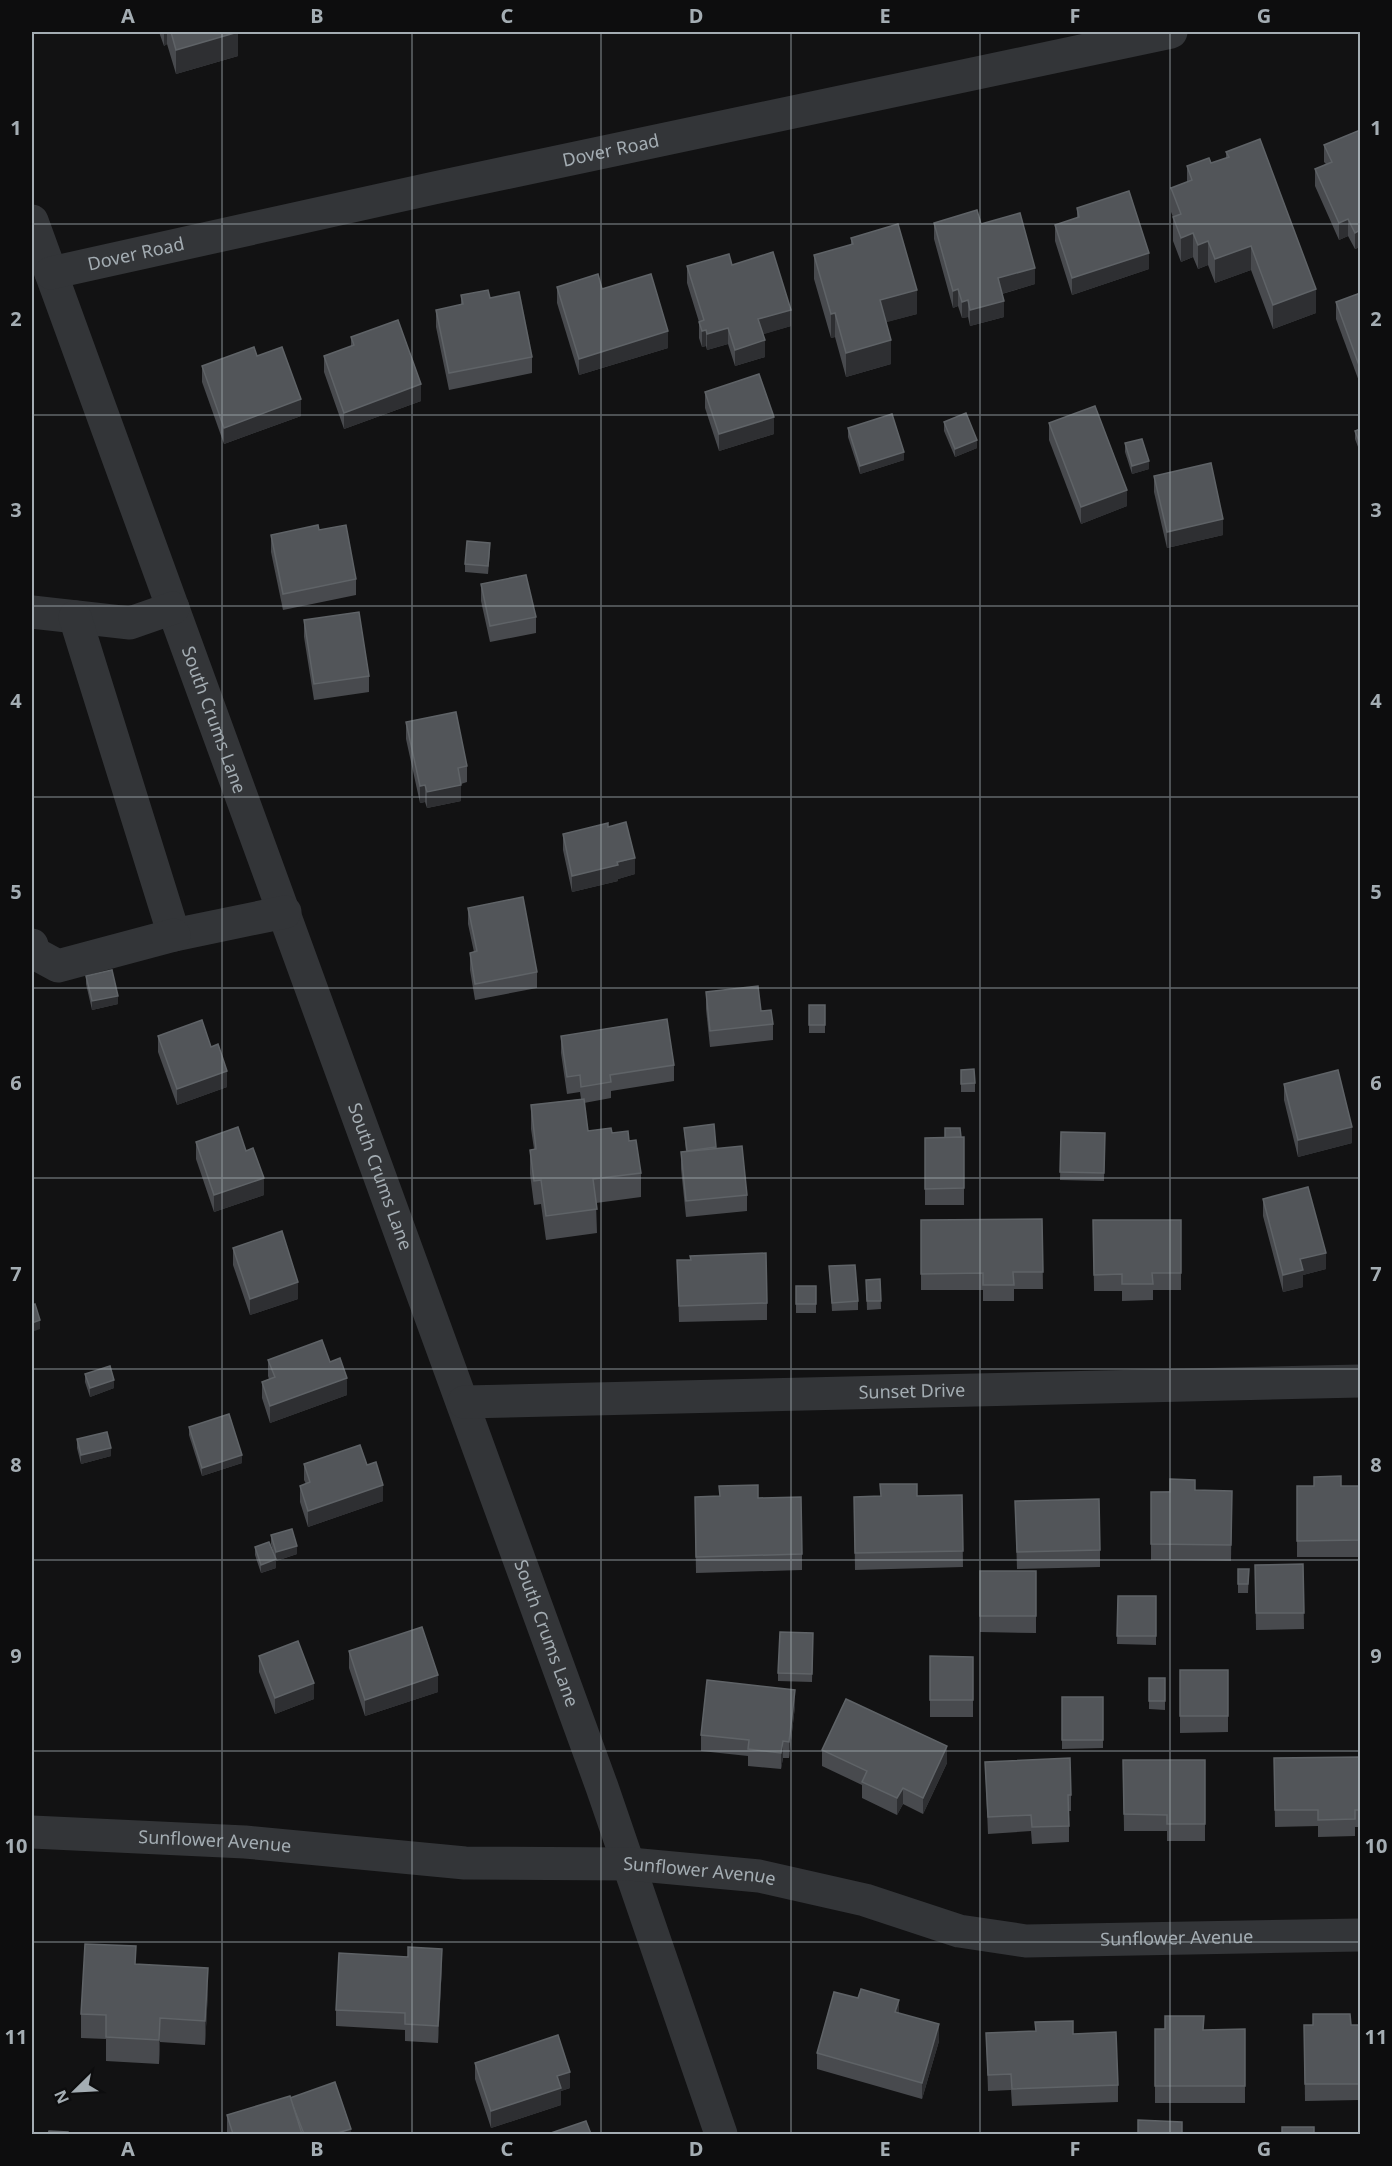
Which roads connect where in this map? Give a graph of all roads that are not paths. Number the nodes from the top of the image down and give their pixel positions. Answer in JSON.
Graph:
{"nodes":[{"id":1,"x":1171,"y":32,"type":"edge"},
{"id":2,"x":32,"y":221,"type":"edge"},
{"id":3,"x":51,"y":273,"type":"junction"},
{"id":4,"x":173,"y":608,"type":"junction"},
{"id":5,"x":32,"y":612,"type":"edge"},
{"id":6,"x":75,"y":617,"type":"junction"},
{"id":7,"x":285,"y":912,"type":"junction"},
{"id":8,"x":174,"y":934,"type":"junction"},
{"id":9,"x":32,"y":945,"type":"edge"},
{"id":10,"x":1360,"y":1381,"type":"edge"},
{"id":11,"x":464,"y":1402,"type":"junction"},
{"id":12,"x":32,"y":1833,"type":"edge"},
{"id":13,"x":630,"y":1864,"type":"junction"},
{"id":14,"x":1360,"y":1935,"type":"edge"},
{"id":15,"x":721,"y":2134,"type":"edge"}],
"edges":[{"from":1,"to":3,"type":"street","name":"Dover Road"},
{"from":2,"to":3,"type":"street","name":"South Crums Lane"},
{"from":3,"to":4,"type":"street","name":"South Crums Lane"},
{"from":4,"to":6,"type":"street"},
{"from":4,"to":7,"type":"street","name":"South Crums Lane"},
{"from":5,"to":6,"type":"street"},
{"from":6,"to":8,"type":"street"},
{"from":7,"to":8,"type":"street"},
{"from":7,"to":11,"type":"street","name":"South Crums Lane"},
{"from":8,"to":9,"type":"street"},
{"from":10,"to":11,"type":"street","name":"Sunset Drive"},
{"from":11,"to":13,"type":"street","name":"South Crums Lane"},
{"from":12,"to":13,"type":"street","name":"Sunflower Avenue"},
{"from":13,"to":14,"type":"street","name":"Sunflower Avenue"},
{"from":13,"to":15,"type":"street","name":"South Crums Lane"}]}
